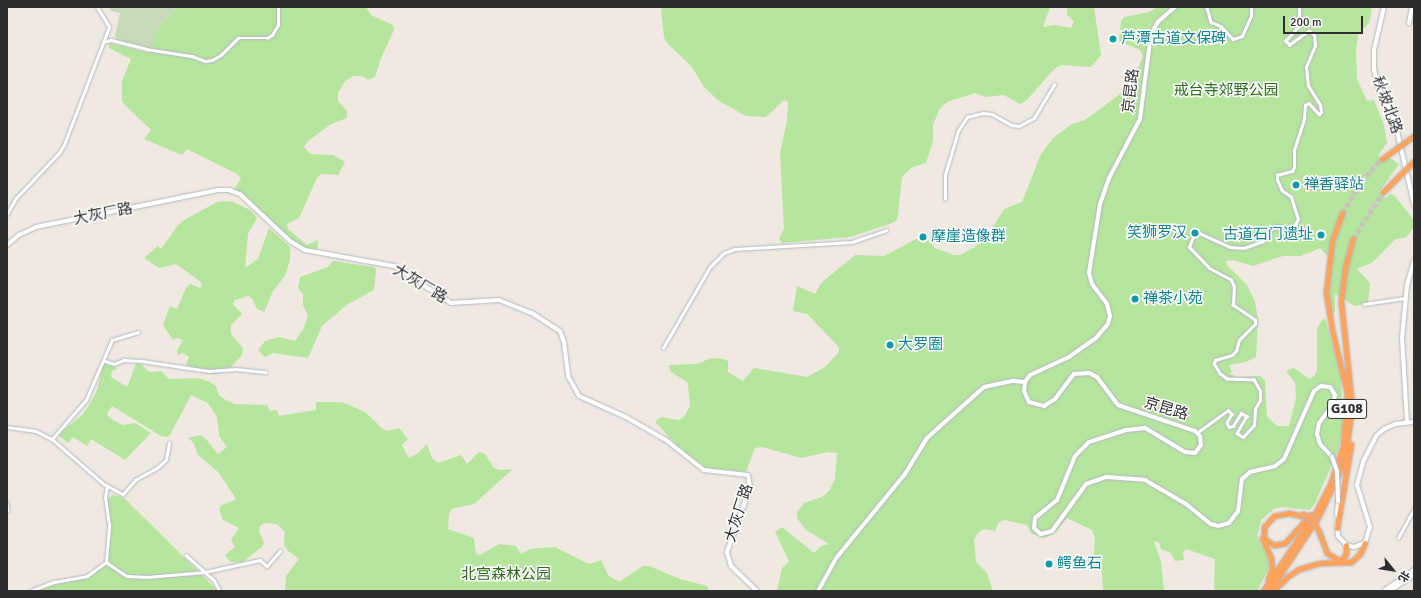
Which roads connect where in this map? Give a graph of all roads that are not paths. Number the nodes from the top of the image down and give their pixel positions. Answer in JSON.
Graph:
{"nodes":[{"id":1,"x":97,"y":7,"type":"edge"},
{"id":2,"x":278,"y":7,"type":"edge"},
{"id":3,"x":1175,"y":7,"type":"edge"},
{"id":4,"x":1207,"y":7,"type":"edge"},
{"id":5,"x":1251,"y":7,"type":"edge"},
{"id":6,"x":1298,"y":7,"type":"edge"},
{"id":7,"x":1384,"y":7,"type":"edge"},
{"id":8,"x":1412,"y":7,"type":"edge"},
{"id":9,"x":1409,"y":23,"type":"dead end"},
{"id":10,"x":102,"y":42,"type":"junction"},
{"id":11,"x":1054,"y":85,"type":"dead end"},
{"id":12,"x":1414,"y":136,"type":"edge"},
{"id":13,"x":1382,"y":158,"type":"tunnel mouth"},
{"id":14,"x":1414,"y":161,"type":"edge"},
{"id":15,"x":1383,"y":192,"type":"tunnel mouth"},
{"id":16,"x":945,"y":199,"type":"dead end"},
{"id":17,"x":1414,"y":204,"type":"edge"},
{"id":18,"x":1342,"y":213,"type":"tunnel mouth"},
{"id":19,"x":7,"y":214,"type":"edge"},
{"id":20,"x":886,"y":230,"type":"dead end"},
{"id":21,"x":1353,"y":239,"type":"tunnel mouth"},
{"id":22,"x":7,"y":245,"type":"edge"},
{"id":23,"x":1414,"y":261,"type":"edge"},
{"id":24,"x":1405,"y":298,"type":"junction"},
{"id":25,"x":1364,"y":304,"type":"dead end"},
{"id":26,"x":138,"y":332,"type":"dead end"},
{"id":27,"x":664,"y":348,"type":"dead end"},
{"id":28,"x":105,"y":361,"type":"junction"},
{"id":29,"x":266,"y":372,"type":"dead end"},
{"id":30,"x":1025,"y":382,"type":"junction"},
{"id":31,"x":1352,"y":408,"type":"junction"},
{"id":32,"x":1408,"y":422,"type":"junction"},
{"id":33,"x":1414,"y":423,"type":"edge"},
{"id":34,"x":7,"y":427,"type":"edge"},
{"id":35,"x":1198,"y":432,"type":"junction"},
{"id":36,"x":52,"y":439,"type":"junction"},
{"id":37,"x":169,"y":443,"type":"dead end"},
{"id":38,"x":106,"y":486,"type":"junction"},
{"id":39,"x":1323,"y":498,"type":"junction"},
{"id":40,"x":7,"y":504,"type":"edge"},
{"id":41,"x":1414,"y":509,"type":"edge"},
{"id":42,"x":8,"y":510,"type":"edge"},
{"id":43,"x":1303,"y":515,"type":"junction"},
{"id":44,"x":1337,"y":528,"type":"junction"},
{"id":45,"x":1398,"y":538,"type":"dead end"},
{"id":46,"x":1365,"y":543,"type":"junction"},
{"id":47,"x":1346,"y":545,"type":"junction"},
{"id":48,"x":280,"y":551,"type":"dead end"},
{"id":49,"x":186,"y":555,"type":"dead end"},
{"id":50,"x":106,"y":562,"type":"junction"},
{"id":51,"x":1339,"y":562,"type":"junction"},
{"id":52,"x":1414,"y":570,"type":"edge"},
{"id":53,"x":205,"y":572,"type":"junction"},
{"id":54,"x":1414,"y":574,"type":"edge"},
{"id":55,"x":30,"y":591,"type":"edge"},
{"id":56,"x":220,"y":591,"type":"edge"},
{"id":57,"x":756,"y":591,"type":"edge"},
{"id":58,"x":818,"y":591,"type":"edge"},
{"id":59,"x":1263,"y":591,"type":"edge"},
{"id":60,"x":1268,"y":591,"type":"edge"},
{"id":61,"x":1273,"y":591,"type":"edge"},
{"id":62,"x":1384,"y":591,"type":"edge"},
{"id":63,"x":1390,"y":591,"type":"edge"}],
"edges":[{"from":1,"to":10,"type":"street"},
{"from":2,"to":10,"type":"street"},
{"from":3,"to":30,"type":"main road","name":"京昆路"},
{"from":4,"to":5,"type":"street"},
{"from":6,"to":35,"type":"street"},
{"from":7,"to":17,"type":"main road","name":"秋坡北路"},
{"from":8,"to":9,"type":"main road"},
{"from":10,"to":19,"type":"street"},
{"from":11,"to":16,"type":"street"},
{"from":12,"to":13,"type":"highway","bridge":true},
{"from":14,"to":15,"type":"highway","bridge":true},
{"from":18,"to":39,"type":"highway","number":"G108"},
{"from":20,"to":27,"type":"street"},
{"from":21,"to":31,"type":"highway","number":"G108"},
{"from":22,"to":57,"type":"main road","name":"大灰厂路"},
{"from":23,"to":24,"type":"main road"},
{"from":24,"to":25,"type":"street"},
{"from":24,"to":32,"type":"main road"},
{"from":26,"to":28,"type":"street"},
{"from":28,"to":29,"type":"street"},
{"from":28,"to":36,"type":"street"},
{"from":30,"to":35,"type":"main road","name":"京昆路"},
{"from":30,"to":58,"type":"main road"},
{"from":31,"to":44,"type":"highway"},
{"from":31,"to":60,"type":"highway","number":"G108"},
{"from":32,"to":33,"type":"main road"},
{"from":32,"to":46,"type":"main road"},
{"from":34,"to":36,"type":"street"},
{"from":35,"to":44,"type":"main road","name":"京昆路","bridge":true},
{"from":36,"to":38,"type":"street"},
{"from":37,"to":38,"type":"street"},
{"from":38,"to":50,"type":"street"},
{"from":39,"to":43,"type":"highway"},
{"from":39,"to":59,"type":"highway","number":"G108"},
{"from":40,"to":42,"type":"street"},
{"from":41,"to":45,"type":"street"},
{"from":43,"to":51,"type":"highway","bridge":true},
{"from":43,"to":59,"type":"highway"},
{"from":44,"to":47,"type":"main road"},
{"from":46,"to":47,"type":"main road"},
{"from":46,"to":51,"type":"highway"},
{"from":47,"to":51,"type":"highway"},
{"from":48,"to":53,"type":"street"},
{"from":49,"to":53,"type":"street"},
{"from":50,"to":53,"type":"street"},
{"from":50,"to":55,"type":"street"},
{"from":51,"to":61,"type":"highway"},
{"from":52,"to":62,"type":"main road"},
{"from":53,"to":56,"type":"street"},
{"from":54,"to":63,"type":"main road"}]}
